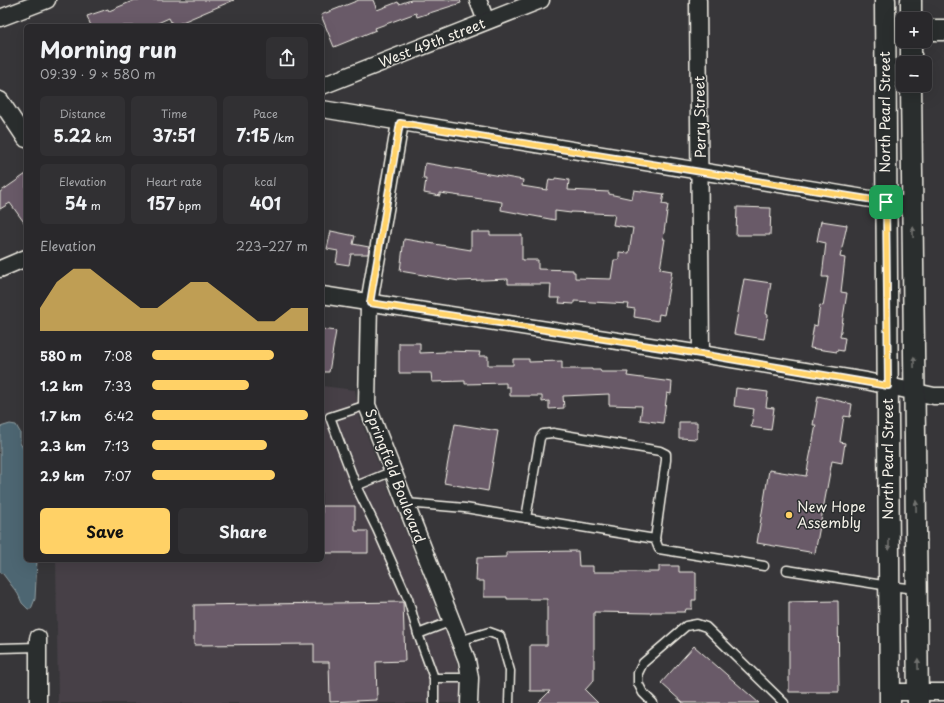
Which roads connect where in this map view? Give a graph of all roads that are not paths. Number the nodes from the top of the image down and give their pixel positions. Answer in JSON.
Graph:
{"nodes":[{"id":1,"x":47,"y":0,"type":"edge"},
{"id":2,"x":478,"y":0,"type":"edge"},
{"id":3,"x":541,"y":0,"type":"edge"},
{"id":4,"x":698,"y":0,"type":"edge"},
{"id":5,"x":884,"y":0,"type":"edge"},
{"id":6,"x":911,"y":0,"type":"edge"},
{"id":7,"x":911,"y":12,"type":"edge"},
{"id":8,"x":0,"y":18,"type":"edge"},
{"id":9,"x":486,"y":21,"type":"junction"},
{"id":10,"x":894,"y":30,"type":"edge"},
{"id":11,"x":932,"y":30,"type":"edge"},
{"id":12,"x":944,"y":30,"type":"edge"},
{"id":13,"x":324,"y":85,"type":"edge"},
{"id":14,"x":912,"y":92,"type":"edge"},
{"id":15,"x":0,"y":100,"type":"edge"},
{"id":16,"x":324,"y":109,"type":"edge"},
{"id":17,"x":400,"y":123,"type":"junction"},
{"id":18,"x":24,"y":136,"type":"edge"},
{"id":19,"x":700,"y":172,"type":"junction"},
{"id":20,"x":886,"y":202,"type":"junction"},
{"id":21,"x":913,"y":206,"type":"junction"},
{"id":22,"x":24,"y":259,"type":"edge"},
{"id":23,"x":0,"y":269,"type":"edge"},
{"id":24,"x":324,"y":295,"type":"edge"},
{"id":25,"x":370,"y":303,"type":"junction"},
{"id":26,"x":701,"y":354,"type":"junction"},
{"id":27,"x":888,"y":386,"type":"junction"},
{"id":28,"x":915,"y":391,"type":"junction"},
{"id":29,"x":944,"y":396,"type":"edge"},
{"id":30,"x":367,"y":405,"type":"junction"},
{"id":31,"x":393,"y":471,"type":"junction"},
{"id":32,"x":356,"y":486,"type":"junction"},
{"id":33,"x":406,"y":503,"type":"junction"},
{"id":34,"x":526,"y":518,"type":"junction"},
{"id":35,"x":655,"y":539,"type":"junction"},
{"id":36,"x":764,"y":566,"type":"dead end"},
{"id":37,"x":787,"y":570,"type":"dead end"},
{"id":38,"x":889,"y":586,"type":"junction"},
{"id":39,"x":917,"y":589,"type":"junction"},
{"id":40,"x":452,"y":621,"type":"junction"},
{"id":41,"x":418,"y":634,"type":"junction"},
{"id":42,"x":459,"y":641,"type":"junction"},
{"id":43,"x":38,"y":642,"type":"joint"},
{"id":44,"x":0,"y":648,"type":"edge"},
{"id":45,"x":434,"y":678,"type":"junction"},
{"id":46,"x":470,"y":678,"type":"junction"},
{"id":47,"x":944,"y":692,"type":"edge"},
{"id":48,"x":890,"y":698,"type":"edge"},
{"id":49,"x":918,"y":698,"type":"edge"},
{"id":50,"x":38,"y":703,"type":"edge"},
{"id":51,"x":434,"y":703,"type":"edge"},
{"id":52,"x":469,"y":703,"type":"edge"},
{"id":53,"x":509,"y":703,"type":"edge"},
{"id":54,"x":653,"y":703,"type":"edge"},
{"id":55,"x":784,"y":703,"type":"edge"}],
"edges":[{"from":1,"to":8,"type":"street"},
{"from":2,"to":9,"type":"street"},
{"from":3,"to":9,"type":"street","name":"West 49th street"},
{"from":4,"to":19,"type":"street","name":"Perry Street"},
{"from":5,"to":10,"type":"street","name":"North Pearl Street"},
{"from":6,"to":7,"type":"street"},
{"from":9,"to":13,"type":"street","name":"West 49th street"},
{"from":10,"to":20,"type":"street","name":"North Pearl Street"},
{"from":11,"to":12,"type":"street"},
{"from":14,"to":21,"type":"street","name":"North Pearl Street"},
{"from":15,"to":18,"type":"street"},
{"from":16,"to":17,"type":"street"},
{"from":17,"to":19,"type":"street"},
{"from":17,"to":25,"type":"street","name":"Springfield Boulevard"},
{"from":19,"to":20,"type":"street"},
{"from":19,"to":26,"type":"street","name":"Perry Street"},
{"from":20,"to":21,"type":"street"},
{"from":20,"to":27,"type":"street","name":"North Pearl Street"},
{"from":28,"to":21,"type":"street","name":"North Pearl Street","one_way":true},
{"from":22,"to":23,"type":"street"},
{"from":24,"to":25,"type":"street"},
{"from":25,"to":26,"type":"street"},
{"from":25,"to":30,"type":"street","name":"Springfield Boulevard"},
{"from":26,"to":27,"type":"street"},
{"from":27,"to":28,"type":"street"},
{"from":27,"to":38,"type":"street","name":"North Pearl Street","one_way":true},
{"from":28,"to":29,"type":"street"},
{"from":39,"to":28,"type":"street","name":"North Pearl Street","one_way":true},
{"from":30,"to":31,"type":"street","name":"Springfield Boulevard"},
{"from":30,"to":32,"type":"lane"},
{"from":31,"to":32,"type":"lane"},
{"from":31,"to":33,"type":"street","name":"Springfield Boulevard"},
{"from":32,"to":41,"type":"lane"},
{"from":33,"to":34,"type":"lane"},
{"from":33,"to":40,"type":"street","name":"Springfield Boulevard"},
{"from":34,"to":35,"type":"lane"},
{"from":34,"to":35,"type":"lane"},
{"from":35,"to":36,"type":"lane"},
{"from":37,"to":38,"type":"lane"},
{"from":38,"to":39,"type":"lane"},
{"from":38,"to":48,"type":"street","name":"North Pearl Street"},
{"from":49,"to":39,"type":"street","name":"North Pearl Street","one_way":true},
{"from":40,"to":41,"type":"lane"},
{"from":40,"to":42,"type":"street","name":"Springfield Boulevard"},
{"from":41,"to":45,"type":"lane"},
{"from":42,"to":46,"type":"street","name":"Springfield Boulevard"},
{"from":42,"to":53,"type":"lane"},
{"from":43,"to":44,"type":"lane"},
{"from":43,"to":50,"type":"street"},
{"from":45,"to":46,"type":"lane"},
{"from":45,"to":51,"type":"lane"},
{"from":46,"to":52,"type":"street","name":"Springfield Boulevard"},
{"from":47,"to":49,"type":"street"},
{"from":48,"to":49,"type":"street"},
{"from":54,"to":55,"type":"lane"}]}
